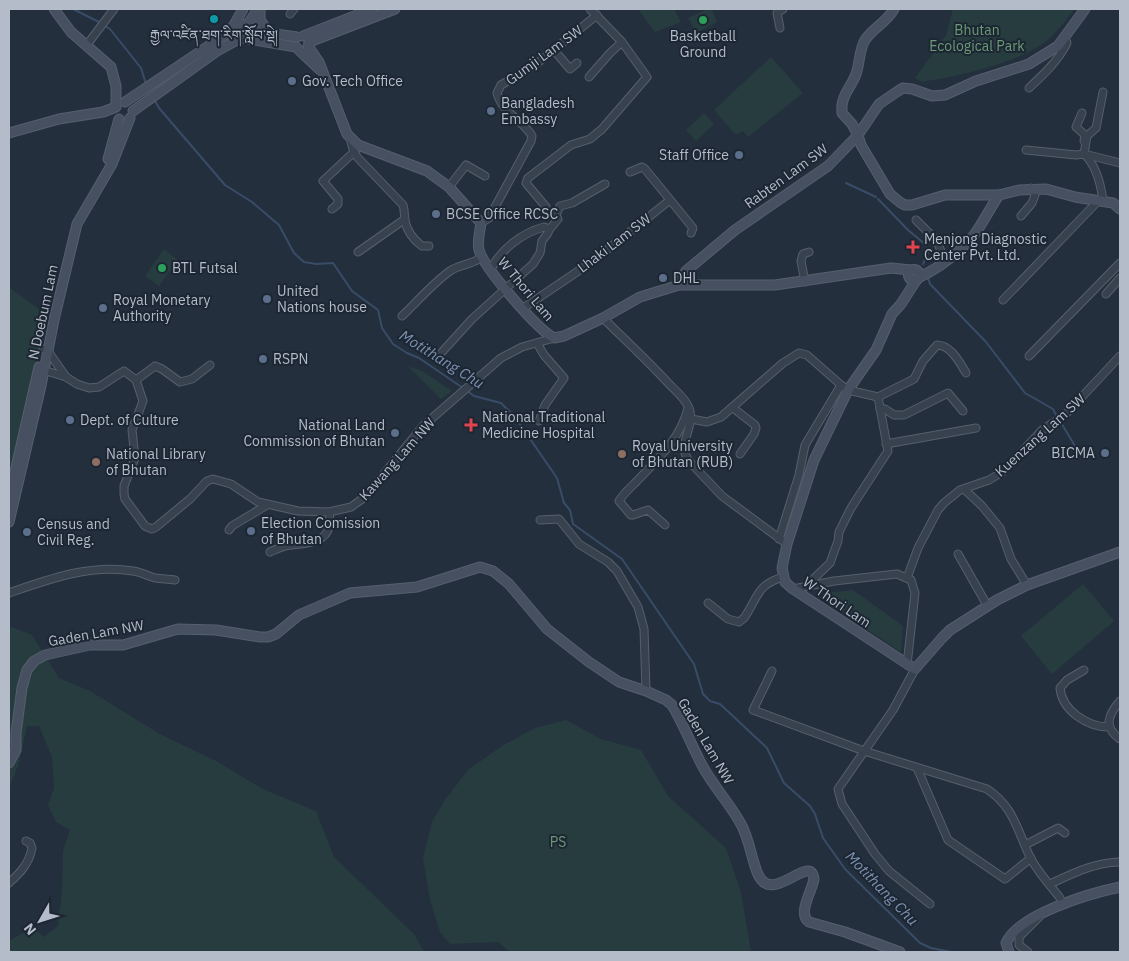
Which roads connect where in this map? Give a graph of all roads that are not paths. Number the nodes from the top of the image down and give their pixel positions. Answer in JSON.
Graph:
{"nodes":[{"id":1,"x":54,"y":9,"type":"edge"},
{"id":2,"x":59,"y":9,"type":"edge"},
{"id":3,"x":114,"y":9,"type":"edge"},
{"id":4,"x":243,"y":9,"type":"edge"},
{"id":5,"x":259,"y":9,"type":"edge"},
{"id":6,"x":372,"y":9,"type":"edge"},
{"id":7,"x":396,"y":9,"type":"edge"},
{"id":8,"x":590,"y":9,"type":"edge"},
{"id":9,"x":894,"y":9,"type":"edge"},
{"id":10,"x":1085,"y":9,"type":"edge"},
{"id":11,"x":777,"y":10,"type":"edge"},
{"id":12,"x":597,"y":15,"type":"junction"},
{"id":13,"x":233,"y":28,"type":"junction"},
{"id":14,"x":246,"y":28,"type":"junction"},
{"id":15,"x":780,"y":28,"type":"dead end"},
{"id":16,"x":269,"y":33,"type":"junction"},
{"id":17,"x":240,"y":38,"type":"junction"},
{"id":18,"x":1065,"y":38,"type":"junction"},
{"id":19,"x":304,"y":40,"type":"junction"},
{"id":20,"x":89,"y":42,"type":"junction"},
{"id":21,"x":622,"y":42,"type":"junction"},
{"id":22,"x":297,"y":49,"type":"junction"},
{"id":23,"x":554,"y":50,"type":"junction"},
{"id":24,"x":577,"y":63,"type":"dead end"},
{"id":25,"x":324,"y":75,"type":"junction"},
{"id":26,"x":589,"y":77,"type":"dead end"},
{"id":27,"x":157,"y":88,"type":"junction"},
{"id":28,"x":1029,"y":88,"type":"dead end"},
{"id":29,"x":1103,"y":92,"type":"dead end"},
{"id":30,"x":119,"y":109,"type":"junction"},
{"id":31,"x":134,"y":111,"type":"junction"},
{"id":32,"x":1082,"y":113,"type":"dead end"},
{"id":33,"x":9,"y":133,"type":"edge"},
{"id":34,"x":858,"y":135,"type":"junction"},
{"id":35,"x":350,"y":138,"type":"junction"},
{"id":36,"x":1026,"y":150,"type":"dead end"},
{"id":37,"x":354,"y":152,"type":"junction"},
{"id":38,"x":1084,"y":154,"type":"junction"},
{"id":39,"x":1120,"y":163,"type":"edge"},
{"id":40,"x":630,"y":172,"type":"dead end"},
{"id":41,"x":485,"y":176,"type":"dead end"},
{"id":42,"x":605,"y":184,"type":"dead end"},
{"id":43,"x":449,"y":187,"type":"junction"},
{"id":44,"x":1031,"y":188,"type":"junction"},
{"id":45,"x":999,"y":195,"type":"junction"},
{"id":46,"x":670,"y":200,"type":"junction"},
{"id":47,"x":1101,"y":201,"type":"junction"},
{"id":48,"x":546,"y":207,"type":"dead end"},
{"id":49,"x":1120,"y":209,"type":"edge"},
{"id":50,"x":332,"y":210,"type":"dead end"},
{"id":51,"x":1021,"y":216,"type":"dead end"},
{"id":52,"x":405,"y":219,"type":"junction"},
{"id":53,"x":916,"y":220,"type":"dead end"},
{"id":54,"x":481,"y":223,"type":"junction"},
{"id":55,"x":549,"y":230,"type":"junction"},
{"id":56,"x":691,"y":232,"type":"dead end"},
{"id":57,"x":429,"y":246,"type":"dead end"},
{"id":58,"x":358,"y":252,"type":"dead end"},
{"id":59,"x":809,"y":252,"type":"dead end"},
{"id":60,"x":482,"y":257,"type":"junction"},
{"id":61,"x":948,"y":260,"type":"junction"},
{"id":62,"x":1120,"y":263,"type":"edge"},
{"id":63,"x":491,"y":269,"type":"junction"},
{"id":64,"x":914,"y":275,"type":"junction"},
{"id":65,"x":1120,"y":278,"type":"edge"},
{"id":66,"x":805,"y":282,"type":"junction"},
{"id":67,"x":678,"y":285,"type":"junction"},
{"id":68,"x":506,"y":289,"type":"junction"},
{"id":69,"x":1106,"y":294,"type":"dead end"},
{"id":70,"x":1003,"y":300,"type":"dead end"},
{"id":71,"x":522,"y":309,"type":"junction"},
{"id":72,"x":402,"y":316,"type":"dead end"},
{"id":73,"x":603,"y":318,"type":"junction"},
{"id":74,"x":554,"y":338,"type":"junction"},
{"id":75,"x":537,"y":343,"type":"junction"},
{"id":76,"x":45,"y":350,"type":"junction"},
{"id":77,"x":442,"y":352,"type":"dead end"},
{"id":78,"x":1029,"y":356,"type":"dead end"},
{"id":79,"x":1120,"y":356,"type":"edge"},
{"id":80,"x":210,"y":364,"type":"dead end"},
{"id":81,"x":42,"y":370,"type":"junction"},
{"id":82,"x":966,"y":373,"type":"dead end"},
{"id":83,"x":66,"y":377,"type":"junction"},
{"id":84,"x":136,"y":380,"type":"junction"},
{"id":85,"x":844,"y":388,"type":"junction"},
{"id":86,"x":878,"y":397,"type":"junction"},
{"id":87,"x":688,"y":407,"type":"junction"},
{"id":88,"x":733,"y":408,"type":"junction"},
{"id":89,"x":880,"y":409,"type":"junction"},
{"id":90,"x":963,"y":411,"type":"dead end"},
{"id":91,"x":691,"y":419,"type":"junction"},
{"id":92,"x":539,"y":421,"type":"dead end"},
{"id":93,"x":976,"y":428,"type":"dead end"},
{"id":94,"x":886,"y":444,"type":"junction"},
{"id":95,"x":740,"y":454,"type":"dead end"},
{"id":96,"x":964,"y":489,"type":"junction"},
{"id":97,"x":9,"y":498,"type":"edge"},
{"id":98,"x":268,"y":504,"type":"junction"},
{"id":99,"x":329,"y":512,"type":"junction"},
{"id":100,"x":540,"y":520,"type":"dead end"},
{"id":101,"x":9,"y":522,"type":"edge"},
{"id":102,"x":664,"y":525,"type":"dead end"},
{"id":103,"x":229,"y":530,"type":"dead end"},
{"id":104,"x":779,"y":538,"type":"junction"},
{"id":105,"x":787,"y":544,"type":"junction"},
{"id":106,"x":270,"y":552,"type":"dead end"},
{"id":107,"x":1120,"y":552,"type":"edge"},
{"id":108,"x":958,"y":554,"type":"dead end"},
{"id":109,"x":783,"y":577,"type":"junction"},
{"id":110,"x":907,"y":578,"type":"junction"},
{"id":111,"x":174,"y":580,"type":"dead end"},
{"id":112,"x":1027,"y":585,"type":"junction"},
{"id":113,"x":806,"y":586,"type":"junction"},
{"id":114,"x":793,"y":589,"type":"junction"},
{"id":115,"x":9,"y":593,"type":"edge"},
{"id":116,"x":708,"y":603,"type":"dead end"},
{"id":117,"x":987,"y":605,"type":"junction"},
{"id":118,"x":911,"y":667,"type":"junction"},
{"id":119,"x":1084,"y":670,"type":"dead end"},
{"id":120,"x":772,"y":671,"type":"dead end"},
{"id":121,"x":646,"y":691,"type":"junction"},
{"id":122,"x":1120,"y":701,"type":"edge"},
{"id":123,"x":1109,"y":727,"type":"junction"},
{"id":124,"x":1120,"y":739,"type":"edge"},
{"id":125,"x":864,"y":751,"type":"junction"},
{"id":126,"x":9,"y":763,"type":"edge"},
{"id":127,"x":918,"y":768,"type":"junction"},
{"id":128,"x":1065,"y":833,"type":"dead end"},
{"id":129,"x":26,"y":841,"type":"dead end"},
{"id":130,"x":1025,"y":846,"type":"junction"},
{"id":131,"x":1031,"y":858,"type":"junction"},
{"id":132,"x":1118,"y":862,"type":"dead end"},
{"id":133,"x":9,"y":883,"type":"edge"},
{"id":134,"x":1050,"y":884,"type":"junction"},
{"id":135,"x":1120,"y":886,"type":"edge"},
{"id":136,"x":930,"y":904,"type":"dead end"},
{"id":137,"x":1062,"y":904,"type":"junction"},
{"id":138,"x":1042,"y":914,"type":"junction"},
{"id":139,"x":899,"y":952,"type":"edge"},
{"id":140,"x":1009,"y":952,"type":"edge"},
{"id":141,"x":1028,"y":952,"type":"edge"}],
"edges":[{"from":1,"to":30,"type":"main road"},
{"from":2,"to":20,"type":"main road"},
{"from":3,"to":20,"type":"street"},
{"from":4,"to":13,"type":"main road"},
{"from":5,"to":14,"type":"main road"},
{"from":5,"to":16,"type":"main road"},
{"from":6,"to":19,"type":"main road"},
{"from":7,"to":19,"type":"main road"},
{"from":8,"to":12,"type":"street"},
{"from":9,"to":34,"type":"main road"},
{"from":10,"to":18,"type":"main road","name":"Rabten Lam SW"},
{"from":11,"to":15,"type":"street"},
{"from":12,"to":21,"type":"street"},
{"from":12,"to":23,"type":"street","name":"Gumji Lam SW"},
{"from":13,"to":14,"type":"main road"},
{"from":13,"to":17,"type":"main road"},
{"from":13,"to":27,"type":"main road"},
{"from":14,"to":16,"type":"main road"},
{"from":14,"to":17,"type":"main road"},
{"from":16,"to":19,"type":"main road"},
{"from":17,"to":22,"type":"main road"},
{"from":17,"to":27,"type":"main road"},
{"from":18,"to":28,"type":"street"},
{"from":18,"to":34,"type":"main road","name":"Rabten Lam SW"},
{"from":19,"to":22,"type":"main road"},
{"from":19,"to":22,"type":"main road"},
{"from":19,"to":25,"type":"main road"},
{"from":20,"to":30,"type":"main road"},
{"from":21,"to":26,"type":"street"},
{"from":21,"to":48,"type":"street"},
{"from":22,"to":25,"type":"main road"},
{"from":23,"to":24,"type":"street"},
{"from":23,"to":54,"type":"street","name":"Gumji Lam SW"},
{"from":25,"to":35,"type":"main road"},
{"from":27,"to":30,"type":"main road"},
{"from":27,"to":31,"type":"main road"},
{"from":29,"to":38,"type":"street"},
{"from":30,"to":31,"type":"main road"},
{"from":30,"to":31,"type":"main road"},
{"from":30,"to":33,"type":"main road"},
{"from":30,"to":76,"type":"main road","name":"N Doebum Lam"},
{"from":31,"to":76,"type":"main road","name":"N Doebum Lam"},
{"from":32,"to":38,"type":"street"},
{"from":34,"to":45,"type":"main road"},
{"from":34,"to":67,"type":"main road","name":"Rabten Lam SW"},
{"from":35,"to":37,"type":"street"},
{"from":35,"to":43,"type":"main road"},
{"from":36,"to":38,"type":"street"},
{"from":37,"to":50,"type":"street"},
{"from":37,"to":52,"type":"street"},
{"from":38,"to":39,"type":"street"},
{"from":38,"to":47,"type":"street"},
{"from":40,"to":46,"type":"street"},
{"from":41,"to":43,"type":"street"},
{"from":42,"to":55,"type":"street"},
{"from":43,"to":54,"type":"main road"},
{"from":44,"to":45,"type":"main road"},
{"from":44,"to":47,"type":"main road"},
{"from":44,"to":51,"type":"street"},
{"from":45,"to":61,"type":"main road"},
{"from":46,"to":56,"type":"street"},
{"from":46,"to":71,"type":"street","name":"Lhaki Lam SW"},
{"from":47,"to":49,"type":"main road"},
{"from":47,"to":70,"type":"street"},
{"from":52,"to":57,"type":"street"},
{"from":52,"to":58,"type":"street"},
{"from":53,"to":61,"type":"street"},
{"from":54,"to":60,"type":"main road","name":"W Thori Lam"},
{"from":55,"to":63,"type":"street"},
{"from":55,"to":68,"type":"street"},
{"from":59,"to":66,"type":"street"},
{"from":60,"to":63,"type":"main road","name":"W Thori Lam"},
{"from":60,"to":72,"type":"street"},
{"from":61,"to":64,"type":"main road"},
{"from":62,"to":78,"type":"street"},
{"from":63,"to":68,"type":"main road","name":"W Thori Lam"},
{"from":64,"to":66,"type":"main road","name":"W Thori Lam"},
{"from":64,"to":85,"type":"main road","name":"W Thori Lam"},
{"from":65,"to":69,"type":"street"},
{"from":66,"to":67,"type":"main road","name":"W Thori Lam"},
{"from":67,"to":73,"type":"main road","name":"W Thori Lam"},
{"from":68,"to":71,"type":"main road","name":"W Thori Lam"},
{"from":68,"to":77,"type":"street"},
{"from":71,"to":74,"type":"main road","name":"W Thori Lam"},
{"from":73,"to":74,"type":"main road","name":"W Thori Lam"},
{"from":73,"to":87,"type":"street"},
{"from":74,"to":75,"type":"street","name":"Kawang Lam NW"},
{"from":75,"to":92,"type":"street"},
{"from":75,"to":99,"type":"street","name":"Kawang Lam NW"},
{"from":76,"to":81,"type":"main road","name":"N Doebum Lam"},
{"from":76,"to":83,"type":"street"},
{"from":79,"to":96,"type":"street","name":"Kuenzang Lam SW"},
{"from":80,"to":84,"type":"street"},
{"from":81,"to":83,"type":"street"},
{"from":81,"to":97,"type":"main road","name":"N Doebum Lam"},
{"from":81,"to":101,"type":"main road","name":"N Doebum Lam"},
{"from":82,"to":86,"type":"street"},
{"from":83,"to":84,"type":"street"},
{"from":84,"to":98,"type":"street","name":"Kawang Lam NW"},
{"from":85,"to":86,"type":"street"},
{"from":85,"to":88,"type":"street"},
{"from":85,"to":104,"type":"street"},
{"from":85,"to":105,"type":"main road","name":"W Thori Lam"},
{"from":86,"to":89,"type":"street"},
{"from":87,"to":91,"type":"street"},
{"from":87,"to":102,"type":"street"},
{"from":88,"to":91,"type":"street"},
{"from":88,"to":95,"type":"street"},
{"from":89,"to":90,"type":"street"},
{"from":89,"to":94,"type":"street"},
{"from":91,"to":104,"type":"street"},
{"from":93,"to":94,"type":"street"},
{"from":94,"to":113,"type":"street"},
{"from":96,"to":110,"type":"street","name":"Kuenzang Lam SW"},
{"from":96,"to":112,"type":"street"},
{"from":98,"to":99,"type":"street","name":"Kawang Lam NW"},
{"from":98,"to":103,"type":"street"},
{"from":99,"to":106,"type":"street"},
{"from":100,"to":121,"type":"street"},
{"from":104,"to":105,"type":"street"},
{"from":105,"to":109,"type":"main road","name":"W Thori Lam"},
{"from":107,"to":112,"type":"main road"},
{"from":108,"to":117,"type":"street"},
{"from":109,"to":114,"type":"main road","name":"W Thori Lam"},
{"from":109,"to":116,"type":"street"},
{"from":110,"to":113,"type":"street"},
{"from":110,"to":118,"type":"street"},
{"from":111,"to":115,"type":"street"},
{"from":112,"to":117,"type":"main road"},
{"from":113,"to":114,"type":"street"},
{"from":114,"to":118,"type":"main road","name":"W Thori Lam"},
{"from":117,"to":118,"type":"main road"},
{"from":118,"to":125,"type":"street"},
{"from":119,"to":123,"type":"street"},
{"from":120,"to":125,"type":"street"},
{"from":121,"to":126,"type":"main road","name":"Gaden Lam NW"},
{"from":121,"to":139,"type":"main road","name":"Gaden Lam NW"},
{"from":122,"to":123,"type":"street"},
{"from":123,"to":124,"type":"street"},
{"from":125,"to":127,"type":"street"},
{"from":125,"to":136,"type":"street"},
{"from":127,"to":130,"type":"street"},
{"from":127,"to":131,"type":"street"},
{"from":128,"to":130,"type":"street"},
{"from":129,"to":133,"type":"street"},
{"from":130,"to":131,"type":"street"},
{"from":131,"to":134,"type":"street"},
{"from":132,"to":134,"type":"street"},
{"from":134,"to":137,"type":"street"},
{"from":135,"to":137,"type":"main road"},
{"from":137,"to":138,"type":"main road"},
{"from":138,"to":140,"type":"main road"},
{"from":138,"to":141,"type":"street"}]}
